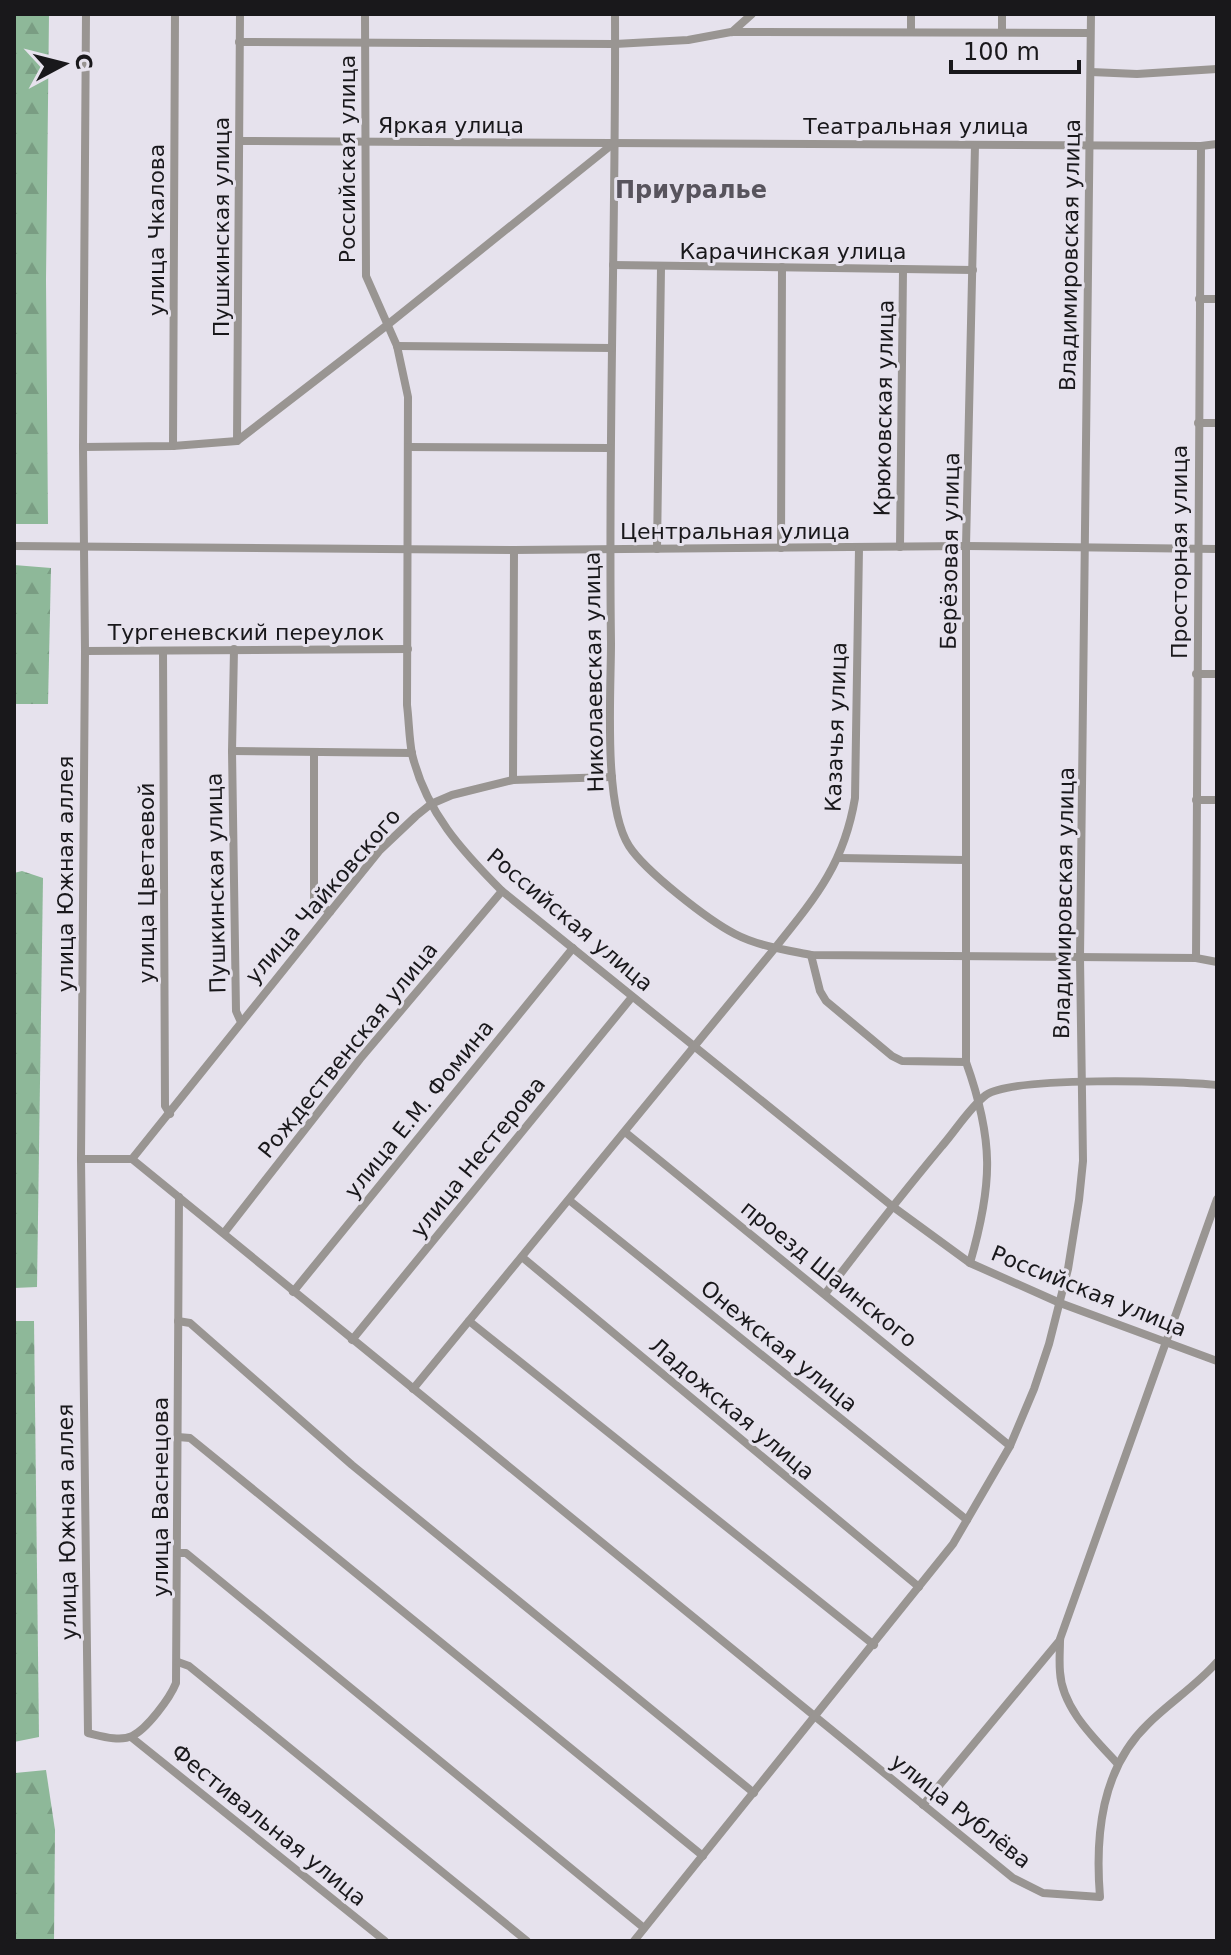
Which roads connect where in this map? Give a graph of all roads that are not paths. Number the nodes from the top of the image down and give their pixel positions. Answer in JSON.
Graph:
{"nodes":[{"id":1,"x":86,"y":14,"type":"edge"},
{"id":2,"x":175,"y":14,"type":"edge"},
{"id":3,"x":240,"y":14,"type":"edge"},
{"id":4,"x":365,"y":14,"type":"edge"},
{"id":5,"x":615,"y":14,"type":"edge"},
{"id":6,"x":752,"y":14,"type":"edge"},
{"id":7,"x":911,"y":14,"type":"edge"},
{"id":8,"x":1002,"y":14,"type":"edge"},
{"id":9,"x":1091,"y":14,"type":"edge"},
{"id":10,"x":911,"y":31,"type":"junction"},
{"id":11,"x":731,"y":32,"type":"junction"},
{"id":12,"x":1002,"y":32,"type":"junction"},
{"id":13,"x":1090,"y":33,"type":"junction"},
{"id":14,"x":239,"y":42,"type":"junction"},
{"id":15,"x":365,"y":44,"type":"junction"},
{"id":16,"x":615,"y":44,"type":"junction"},
{"id":17,"x":1217,"y":69,"type":"edge"},
{"id":18,"x":1091,"y":72,"type":"junction"},
{"id":19,"x":240,"y":141,"type":"junction"},
{"id":20,"x":364,"y":143,"type":"junction"},
{"id":21,"x":614,"y":143,"type":"junction"},
{"id":22,"x":1217,"y":144,"type":"edge"},
{"id":23,"x":975,"y":145,"type":"junction"},
{"id":24,"x":1089,"y":145,"type":"junction"},
{"id":25,"x":1201,"y":146,"type":"junction"},
{"id":26,"x":613,"y":265,"type":"junction"},
{"id":27,"x":782,"y":267,"type":"junction"},
{"id":28,"x":661,"y":268,"type":"junction"},
{"id":29,"x":903,"y":270,"type":"junction"},
{"id":30,"x":973,"y":270,"type":"junction"},
{"id":31,"x":1199,"y":299,"type":"junction"},
{"id":32,"x":1217,"y":299,"type":"edge"},
{"id":33,"x":386,"y":326,"type":"junction"},
{"id":34,"x":397,"y":346,"type":"junction"},
{"id":35,"x":612,"y":348,"type":"junction"},
{"id":36,"x":1198,"y":423,"type":"junction"},
{"id":37,"x":1217,"y":423,"type":"edge"},
{"id":38,"x":237,"y":441,"type":"junction"},
{"id":39,"x":173,"y":446,"type":"junction"},
{"id":40,"x":83,"y":447,"type":"junction"},
{"id":41,"x":408,"y":447,"type":"junction"},
{"id":42,"x":610,"y":448,"type":"junction"},
{"id":43,"x":85,"y":545,"type":"junction"},
{"id":44,"x":14,"y":546,"type":"edge"},
{"id":45,"x":966,"y":546,"type":"junction"},
{"id":46,"x":408,"y":547,"type":"junction"},
{"id":47,"x":900,"y":547,"type":"junction"},
{"id":48,"x":781,"y":548,"type":"junction"},
{"id":49,"x":859,"y":548,"type":"junction"},
{"id":50,"x":610,"y":549,"type":"junction"},
{"id":51,"x":657,"y":549,"type":"junction"},
{"id":52,"x":1086,"y":549,"type":"junction"},
{"id":53,"x":1198,"y":549,"type":"junction"},
{"id":54,"x":1217,"y":549,"type":"edge"},
{"id":55,"x":514,"y":550,"type":"junction"},
{"id":56,"x":234,"y":649,"type":"junction"},
{"id":57,"x":408,"y":649,"type":"junction"},
{"id":58,"x":85,"y":651,"type":"junction"},
{"id":59,"x":163,"y":651,"type":"junction"},
{"id":60,"x":1196,"y":674,"type":"junction"},
{"id":61,"x":1217,"y":674,"type":"edge"},
{"id":62,"x":232,"y":751,"type":"junction"},
{"id":63,"x":314,"y":752,"type":"junction"},
{"id":64,"x":412,"y":753,"type":"junction"},
{"id":65,"x":612,"y":777,"type":"junction"},
{"id":66,"x":513,"y":780,"type":"junction"},
{"id":67,"x":1196,"y":800,"type":"junction"},
{"id":68,"x":1217,"y":800,"type":"edge"},
{"id":69,"x":431,"y":804,"type":"junction"},
{"id":70,"x":839,"y":858,"type":"junction"},
{"id":71,"x":965,"y":860,"type":"junction"},
{"id":72,"x":502,"y":891,"type":"junction"},
{"id":73,"x":330,"y":912,"type":"junction"},
{"id":74,"x":573,"y":948,"type":"junction"},
{"id":75,"x":775,"y":948,"type":"junction"},
{"id":76,"x":811,"y":955,"type":"junction"},
{"id":77,"x":967,"y":958,"type":"junction"},
{"id":78,"x":1080,"y":958,"type":"junction"},
{"id":79,"x":1196,"y":958,"type":"junction"},
{"id":80,"x":1217,"y":962,"type":"edge"},
{"id":81,"x":632,"y":997,"type":"junction"},
{"id":82,"x":240,"y":1020,"type":"junction"},
{"id":83,"x":694,"y":1048,"type":"junction"},
{"id":84,"x":966,"y":1062,"type":"junction"},
{"id":85,"x":1080,"y":1082,"type":"junction"},
{"id":86,"x":1217,"y":1085,"type":"edge"},
{"id":87,"x":980,"y":1101,"type":"junction"},
{"id":88,"x":170,"y":1114,"type":"junction"},
{"id":89,"x":625,"y":1132,"type":"junction"},
{"id":90,"x":81,"y":1159,"type":"junction"},
{"id":91,"x":132,"y":1159,"type":"junction"},
{"id":92,"x":179,"y":1197,"type":"junction"},
{"id":93,"x":1217,"y":1199,"type":"edge"},
{"id":94,"x":569,"y":1200,"type":"junction"},
{"id":95,"x":892,"y":1206,"type":"junction"},
{"id":96,"x":224,"y":1233,"type":"junction"},
{"id":97,"x":522,"y":1257,"type":"junction"},
{"id":98,"x":970,"y":1263,"type":"junction"},
{"id":99,"x":293,"y":1292,"type":"junction"},
{"id":100,"x":825,"y":1294,"type":"junction"},
{"id":101,"x":1060,"y":1303,"type":"junction"},
{"id":102,"x":178,"y":1321,"type":"junction"},
{"id":103,"x":469,"y":1321,"type":"junction"},
{"id":104,"x":352,"y":1340,"type":"junction"},
{"id":105,"x":1167,"y":1342,"type":"junction"},
{"id":106,"x":1217,"y":1361,"type":"edge"},
{"id":107,"x":413,"y":1389,"type":"junction"},
{"id":108,"x":178,"y":1437,"type":"junction"},
{"id":109,"x":1010,"y":1446,"type":"junction"},
{"id":110,"x":967,"y":1520,"type":"junction"},
{"id":111,"x":177,"y":1553,"type":"junction"},
{"id":112,"x":919,"y":1587,"type":"junction"},
{"id":113,"x":1060,"y":1639,"type":"junction"},
{"id":114,"x":874,"y":1645,"type":"junction"},
{"id":115,"x":178,"y":1662,"type":"junction"},
{"id":116,"x":1217,"y":1662,"type":"edge"},
{"id":117,"x":814,"y":1718,"type":"junction"},
{"id":118,"x":131,"y":1737,"type":"junction"},
{"id":119,"x":1117,"y":1763,"type":"junction"},
{"id":120,"x":754,"y":1793,"type":"junction"},
{"id":121,"x":923,"y":1805,"type":"junction"},
{"id":122,"x":703,"y":1856,"type":"junction"},
{"id":123,"x":644,"y":1928,"type":"junction"},
{"id":124,"x":385,"y":1941,"type":"edge"},
{"id":125,"x":527,"y":1941,"type":"edge"},
{"id":126,"x":634,"y":1941,"type":"edge"}],
"edges":[{"from":1,"to":40,"type":"street","name":"улица Южная аллея"},
{"from":2,"to":39,"type":"street","name":"улица Чкалова"},
{"from":3,"to":14,"type":"street","name":"Пушкинская улица"},
{"from":4,"to":15,"type":"street","name":"Российская улица"},
{"from":5,"to":16,"type":"street","name":"Николаевская улица"},
{"from":6,"to":11,"type":"street"},
{"from":7,"to":10,"type":"street"},
{"from":8,"to":12,"type":"street"},
{"from":9,"to":13,"type":"street","name":"Владимировская улица"},
{"from":10,"to":11,"type":"street"},
{"from":10,"to":12,"type":"street"},
{"from":11,"to":16,"type":"street"},
{"from":12,"to":13,"type":"street"},
{"from":13,"to":18,"type":"street","name":"Владимировская улица"},
{"from":14,"to":15,"type":"street"},
{"from":14,"to":19,"type":"street","name":"Пушкинская улица"},
{"from":15,"to":16,"type":"street"},
{"from":15,"to":20,"type":"street","name":"Российская улица"},
{"from":16,"to":21,"type":"street","name":"Николаевская улица"},
{"from":17,"to":18,"type":"street"},
{"from":18,"to":24,"type":"street","name":"Владимировская улица"},
{"from":19,"to":20,"type":"street","name":"Яркая улица"},
{"from":19,"to":38,"type":"street","name":"Пушкинская улица"},
{"from":20,"to":21,"type":"street","name":"Яркая улица"},
{"from":20,"to":33,"type":"street","name":"Российская улица"},
{"from":21,"to":23,"type":"street","name":"Театральная улица"},
{"from":21,"to":26,"type":"street","name":"Николаевская улица"},
{"from":21,"to":33,"type":"street"},
{"from":22,"to":25,"type":"street","name":"Театральная улица"},
{"from":23,"to":24,"type":"street","name":"Театральная улица"},
{"from":23,"to":30,"type":"street","name":"Берёзовая улица"},
{"from":24,"to":25,"type":"street","name":"Театральная улица"},
{"from":24,"to":52,"type":"street","name":"Владимировская улица"},
{"from":25,"to":31,"type":"street","name":"Просторная улица"},
{"from":26,"to":28,"type":"street","name":"Карачинская улица"},
{"from":26,"to":35,"type":"street","name":"Николаевская улица"},
{"from":27,"to":28,"type":"street","name":"Карачинская улица"},
{"from":27,"to":29,"type":"street","name":"Карачинская улица"},
{"from":27,"to":48,"type":"street"},
{"from":28,"to":51,"type":"street"},
{"from":29,"to":30,"type":"street","name":"Карачинская улица"},
{"from":29,"to":47,"type":"street","name":"Крюковская улица"},
{"from":30,"to":45,"type":"street","name":"Берёзовая улица"},
{"from":31,"to":32,"type":"street"},
{"from":31,"to":36,"type":"street","name":"Просторная улица"},
{"from":33,"to":34,"type":"street","name":"Российская улица"},
{"from":33,"to":38,"type":"street"},
{"from":34,"to":35,"type":"street"},
{"from":34,"to":41,"type":"street","name":"Российская улица"},
{"from":35,"to":42,"type":"street","name":"Николаевская улица"},
{"from":36,"to":37,"type":"street"},
{"from":36,"to":53,"type":"street","name":"Просторная улица"},
{"from":38,"to":39,"type":"street"},
{"from":39,"to":40,"type":"street"},
{"from":40,"to":43,"type":"street","name":"улица Южная аллея"},
{"from":41,"to":42,"type":"street"},
{"from":41,"to":46,"type":"street","name":"Российская улица"},
{"from":42,"to":50,"type":"street","name":"Николаевская улица"},
{"from":43,"to":44,"type":"street","name":"Центральная улица"},
{"from":43,"to":46,"type":"street","name":"Центральная улица"},
{"from":43,"to":58,"type":"street","name":"улица Южная аллея"},
{"from":45,"to":47,"type":"street","name":"Центральная улица"},
{"from":45,"to":52,"type":"street","name":"Центральная улица"},
{"from":45,"to":71,"type":"street","name":"Берёзовая улица"},
{"from":46,"to":55,"type":"street","name":"Центральная улица"},
{"from":46,"to":57,"type":"street","name":"Российская улица"},
{"from":47,"to":49,"type":"street","name":"Центральная улица"},
{"from":48,"to":49,"type":"street","name":"Центральная улица"},
{"from":48,"to":51,"type":"street","name":"Центральная улица"},
{"from":49,"to":70,"type":"street","name":"Казачья улица"},
{"from":50,"to":51,"type":"street","name":"Центральная улица"},
{"from":50,"to":55,"type":"street","name":"Центральная улица"},
{"from":50,"to":65,"type":"street","name":"Николаевская улица"},
{"from":52,"to":53,"type":"street","name":"Центральная улица"},
{"from":52,"to":78,"type":"street","name":"Владимировская улица"},
{"from":53,"to":54,"type":"street","name":"Центральная улица"},
{"from":53,"to":60,"type":"street","name":"Просторная улица"},
{"from":55,"to":66,"type":"street"},
{"from":56,"to":57,"type":"street","name":"Тургеневский переулок"},
{"from":56,"to":59,"type":"street","name":"Тургеневский переулок"},
{"from":56,"to":62,"type":"street","name":"Пушкинская улица"},
{"from":57,"to":64,"type":"street","name":"Российская улица"},
{"from":58,"to":59,"type":"street","name":"Тургеневский переулок"},
{"from":58,"to":90,"type":"street","name":"улица Южная аллея"},
{"from":59,"to":88,"type":"street","name":"улица Цветаевой"},
{"from":60,"to":61,"type":"street"},
{"from":60,"to":67,"type":"street","name":"Просторная улица"},
{"from":62,"to":63,"type":"street"},
{"from":62,"to":82,"type":"street","name":"Пушкинская улица"},
{"from":63,"to":64,"type":"street"},
{"from":63,"to":73,"type":"street"},
{"from":64,"to":69,"type":"street","name":"Российская улица"},
{"from":65,"to":66,"type":"street","name":"улица Чайковского"},
{"from":65,"to":75,"type":"street","name":"Николаевская улица"},
{"from":66,"to":69,"type":"street","name":"улица Чайковского"},
{"from":67,"to":68,"type":"street"},
{"from":67,"to":79,"type":"street","name":"Просторная улица"},
{"from":69,"to":72,"type":"street","name":"Российская улица"},
{"from":69,"to":73,"type":"street","name":"улица Чайковского"},
{"from":70,"to":71,"type":"street"},
{"from":70,"to":75,"type":"street","name":"Казачья улица"},
{"from":71,"to":77,"type":"street","name":"Берёзовая улица"},
{"from":72,"to":74,"type":"street","name":"Российская улица"},
{"from":72,"to":96,"type":"street","name":"Рождественская улица"},
{"from":73,"to":82,"type":"street","name":"улица Чайковского"},
{"from":74,"to":81,"type":"street","name":"Российская улица"},
{"from":74,"to":99,"type":"street","name":"улица Е.М. Фомина"},
{"from":75,"to":76,"type":"street","name":"Николаевская улица"},
{"from":75,"to":83,"type":"street","name":"Казачья улица"},
{"from":76,"to":77,"type":"street","name":"Николаевская улица"},
{"from":76,"to":84,"type":"street"},
{"from":77,"to":78,"type":"street","name":"Николаевская улица"},
{"from":77,"to":84,"type":"street","name":"Берёзовая улица"},
{"from":78,"to":79,"type":"street","name":"Николаевская улица"},
{"from":78,"to":85,"type":"street","name":"Владимировская улица"},
{"from":79,"to":80,"type":"street","name":"Николаевская улица"},
{"from":81,"to":83,"type":"street","name":"Российская улица"},
{"from":81,"to":104,"type":"street","name":"улица Нестерова"},
{"from":82,"to":88,"type":"street","name":"улица Чайковского"},
{"from":83,"to":89,"type":"street"},
{"from":83,"to":95,"type":"street","name":"Российская улица"},
{"from":84,"to":87,"type":"street"},
{"from":85,"to":86,"type":"street"},
{"from":85,"to":87,"type":"street"},
{"from":85,"to":101,"type":"street","name":"Владимировская улица"},
{"from":87,"to":95,"type":"street"},
{"from":87,"to":98,"type":"street"},
{"from":88,"to":91,"type":"street","name":"улица Чайковского"},
{"from":89,"to":94,"type":"street"},
{"from":89,"to":100,"type":"street","name":"проезд Шаинского"},
{"from":90,"to":91,"type":"street"},
{"from":90,"to":118,"type":"street","name":"улица Южная аллея"},
{"from":91,"to":92,"type":"street","name":"улица Рублёва"},
{"from":92,"to":96,"type":"street","name":"улица Рублёва"},
{"from":92,"to":102,"type":"street","name":"улица Васнецова"},
{"from":93,"to":105,"type":"street"},
{"from":94,"to":97,"type":"street"},
{"from":94,"to":110,"type":"street","name":"Онежская улица"},
{"from":95,"to":98,"type":"street","name":"Российская улица"},
{"from":95,"to":100,"type":"street"},
{"from":96,"to":99,"type":"street","name":"улица Рублёва"},
{"from":97,"to":103,"type":"street"},
{"from":97,"to":112,"type":"street","name":"Ладожская улица"},
{"from":98,"to":101,"type":"street","name":"Российская улица"},
{"from":99,"to":104,"type":"street","name":"улица Рублёва"},
{"from":100,"to":109,"type":"street","name":"проезд Шаинского"},
{"from":101,"to":105,"type":"street","name":"Российская улица"},
{"from":101,"to":109,"type":"street","name":"Владимировская улица"},
{"from":102,"to":108,"type":"street","name":"улица Васнецова"},
{"from":102,"to":120,"type":"street"},
{"from":103,"to":107,"type":"street"},
{"from":103,"to":114,"type":"street"},
{"from":104,"to":107,"type":"street","name":"улица Рублёва"},
{"from":105,"to":106,"type":"street","name":"Российская улица"},
{"from":105,"to":113,"type":"street"},
{"from":107,"to":117,"type":"street","name":"улица Рублёва"},
{"from":108,"to":111,"type":"street","name":"улица Васнецова"},
{"from":108,"to":122,"type":"street"},
{"from":109,"to":110,"type":"street","name":"Владимировская улица"},
{"from":110,"to":112,"type":"street","name":"Владимировская улица"},
{"from":111,"to":115,"type":"street","name":"улица Васнецова"},
{"from":111,"to":123,"type":"street"},
{"from":112,"to":114,"type":"street","name":"Владимировская улица"},
{"from":113,"to":119,"type":"street"},
{"from":113,"to":121,"type":"street"},
{"from":114,"to":117,"type":"street","name":"Владимировская улица"},
{"from":115,"to":118,"type":"street","name":"улица Васнецова"},
{"from":115,"to":125,"type":"street"},
{"from":116,"to":119,"type":"street"},
{"from":117,"to":120,"type":"street","name":"Владимировская улица"},
{"from":117,"to":121,"type":"street","name":"улица Рублёва"},
{"from":118,"to":124,"type":"street","name":"Фестивальная улица"},
{"from":119,"to":121,"type":"street","name":"улица Рублёва"},
{"from":120,"to":122,"type":"street","name":"Владимировская улица"},
{"from":122,"to":123,"type":"street","name":"Владимировская улица"},
{"from":123,"to":126,"type":"street","name":"Владимировская улица"}]}
